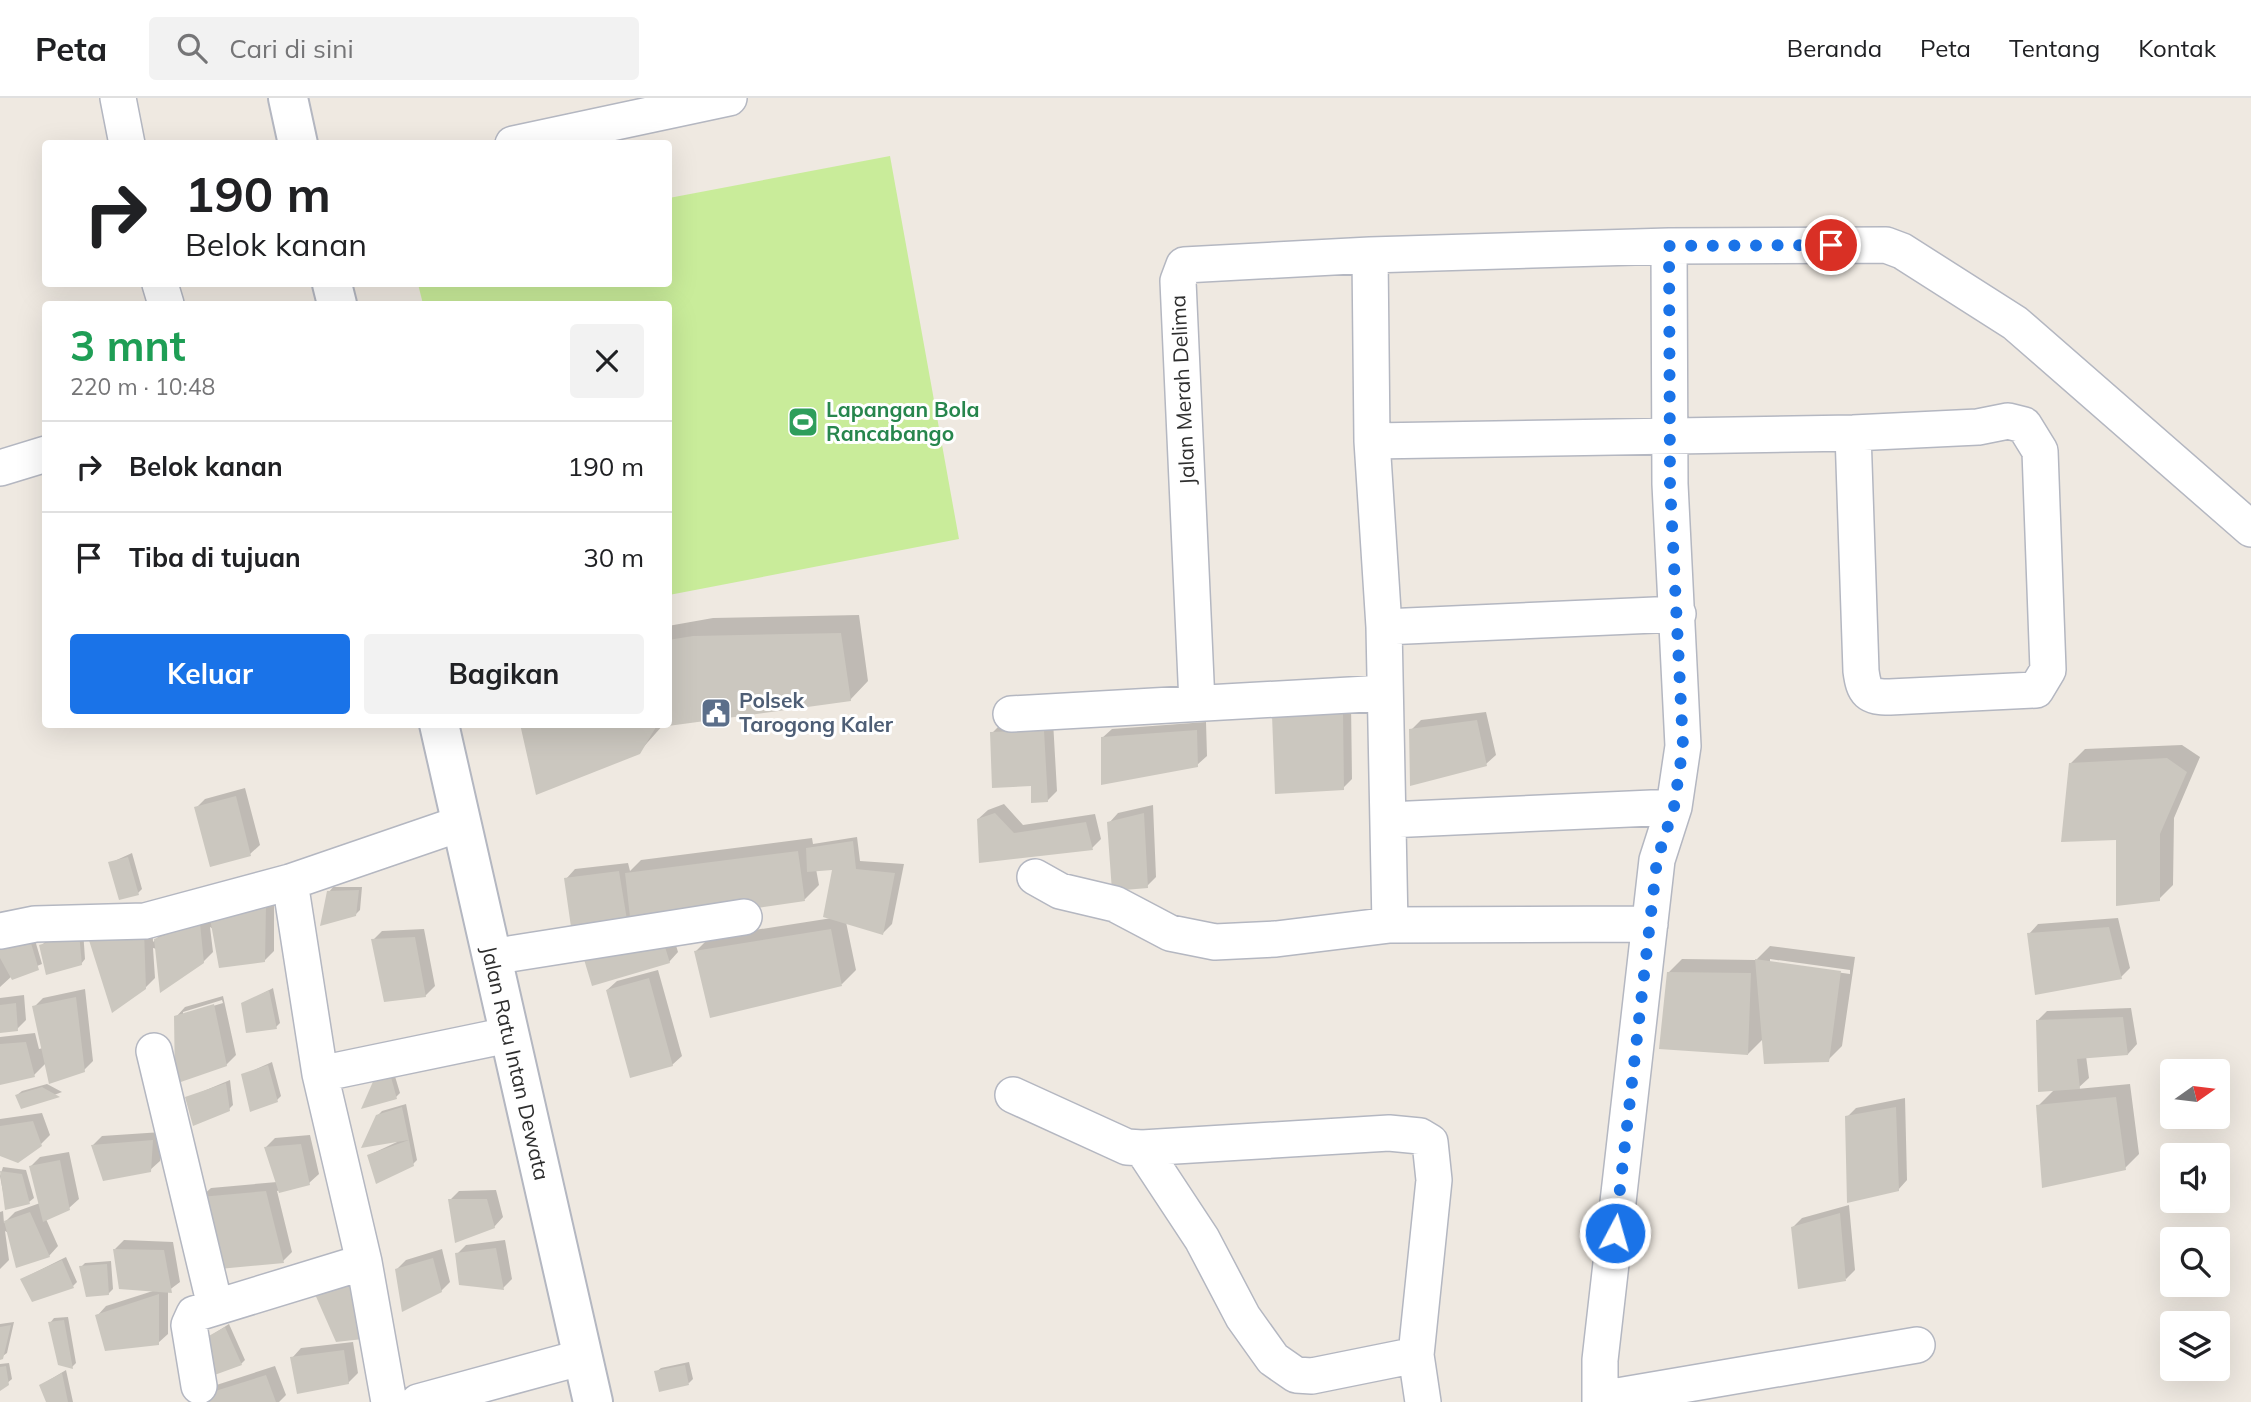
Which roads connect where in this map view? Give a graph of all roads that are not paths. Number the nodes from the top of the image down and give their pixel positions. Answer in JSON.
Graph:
{"nodes":[{"id":1,"x":118,"y":98,"type":"edge"},
{"id":2,"x":288,"y":98,"type":"edge"},
{"id":3,"x":729,"y":98,"type":"edge"},
{"id":4,"x":126,"y":140,"type":"edge"},
{"id":5,"x":297,"y":140,"type":"edge"},
{"id":6,"x":532,"y":140,"type":"edge"},
{"id":7,"x":1669,"y":246,"type":"junction"},
{"id":8,"x":1370,"y":255,"type":"junction"},
{"id":9,"x":1853,"y":432,"type":"junction"},
{"id":10,"x":1669,"y":434,"type":"junction"},
{"id":11,"x":1372,"y":441,"type":"junction"},
{"id":12,"x":42,"y":455,"type":"edge"},
{"id":13,"x":0,"y":468,"type":"edge"},
{"id":14,"x":2251,"y":529,"type":"edge"},
{"id":15,"x":1678,"y":614,"type":"junction"},
{"id":16,"x":1384,"y":627,"type":"junction"},
{"id":17,"x":1385,"y":693,"type":"junction"},
{"id":18,"x":1196,"y":703,"type":"junction"},
{"id":19,"x":1011,"y":714,"type":"dead end"},
{"id":20,"x":440,"y":728,"type":"edge"},
{"id":21,"x":1674,"y":807,"type":"junction"},
{"id":22,"x":1388,"y":820,"type":"junction"},
{"id":23,"x":462,"y":823,"type":"junction"},
{"id":24,"x":1035,"y":877,"type":"dead end"},
{"id":25,"x":290,"y":882,"type":"junction"},
{"id":26,"x":744,"y":917,"type":"dead end"},
{"id":27,"x":1650,"y":924,"type":"junction"},
{"id":28,"x":1390,"y":925,"type":"junction"},
{"id":29,"x":0,"y":931,"type":"edge"},
{"id":30,"x":491,"y":957,"type":"junction"},
{"id":31,"x":508,"y":1035,"type":"junction"},
{"id":32,"x":154,"y":1051,"type":"dead end"},
{"id":33,"x":320,"y":1074,"type":"junction"},
{"id":34,"x":1013,"y":1096,"type":"dead end"},
{"id":35,"x":1142,"y":1148,"type":"junction"},
{"id":36,"x":364,"y":1262,"type":"junction"},
{"id":37,"x":215,"y":1306,"type":"junction"},
{"id":38,"x":1917,"y":1345,"type":"dead end"},
{"id":39,"x":1416,"y":1355,"type":"junction"},
{"id":40,"x":583,"y":1357,"type":"junction"},
{"id":41,"x":199,"y":1387,"type":"dead end"},
{"id":42,"x":1600,"y":1400,"type":"edge"},
{"id":43,"x":388,"y":1402,"type":"edge"},
{"id":44,"x":418,"y":1402,"type":"edge"},
{"id":45,"x":593,"y":1402,"type":"edge"},
{"id":46,"x":1423,"y":1402,"type":"edge"}],
"edges":[{"from":1,"to":4,"type":"street"},
{"from":2,"to":5,"type":"street"},
{"from":3,"to":6,"type":"street"},
{"from":7,"to":8,"type":"street"},
{"from":7,"to":10,"type":"street"},
{"from":7,"to":14,"type":"street"},
{"from":8,"to":11,"type":"street"},
{"from":8,"to":18,"type":"street","name":"Jalan Merah Delima"},
{"from":9,"to":9,"type":"street"},
{"from":9,"to":10,"type":"street"},
{"from":10,"to":11,"type":"street"},
{"from":10,"to":15,"type":"street"},
{"from":11,"to":16,"type":"street"},
{"from":12,"to":13,"type":"street"},
{"from":15,"to":16,"type":"street"},
{"from":15,"to":21,"type":"street"},
{"from":16,"to":17,"type":"street"},
{"from":17,"to":18,"type":"street"},
{"from":17,"to":22,"type":"street"},
{"from":18,"to":19,"type":"street"},
{"from":20,"to":23,"type":"street","name":"Jalan Ratu Intan Dewata"},
{"from":21,"to":22,"type":"street"},
{"from":21,"to":27,"type":"street"},
{"from":22,"to":28,"type":"street"},
{"from":23,"to":25,"type":"street"},
{"from":23,"to":30,"type":"street","name":"Jalan Ratu Intan Dewata"},
{"from":24,"to":28,"type":"street"},
{"from":25,"to":29,"type":"street"},
{"from":25,"to":33,"type":"street"},
{"from":26,"to":30,"type":"street"},
{"from":27,"to":28,"type":"street"},
{"from":27,"to":42,"type":"street"},
{"from":30,"to":31,"type":"street","name":"Jalan Ratu Intan Dewata"},
{"from":31,"to":33,"type":"street"},
{"from":31,"to":40,"type":"street","name":"Jalan Ratu Intan Dewata"},
{"from":32,"to":37,"type":"street"},
{"from":33,"to":36,"type":"street"},
{"from":34,"to":35,"type":"street"},
{"from":35,"to":39,"type":"street"},
{"from":35,"to":39,"type":"street"},
{"from":36,"to":37,"type":"street"},
{"from":36,"to":43,"type":"street"},
{"from":37,"to":41,"type":"street"},
{"from":38,"to":42,"type":"street"},
{"from":39,"to":46,"type":"street"},
{"from":40,"to":44,"type":"street"},
{"from":40,"to":45,"type":"street","name":"Jalan Ratu Intan Dewata"}]}
